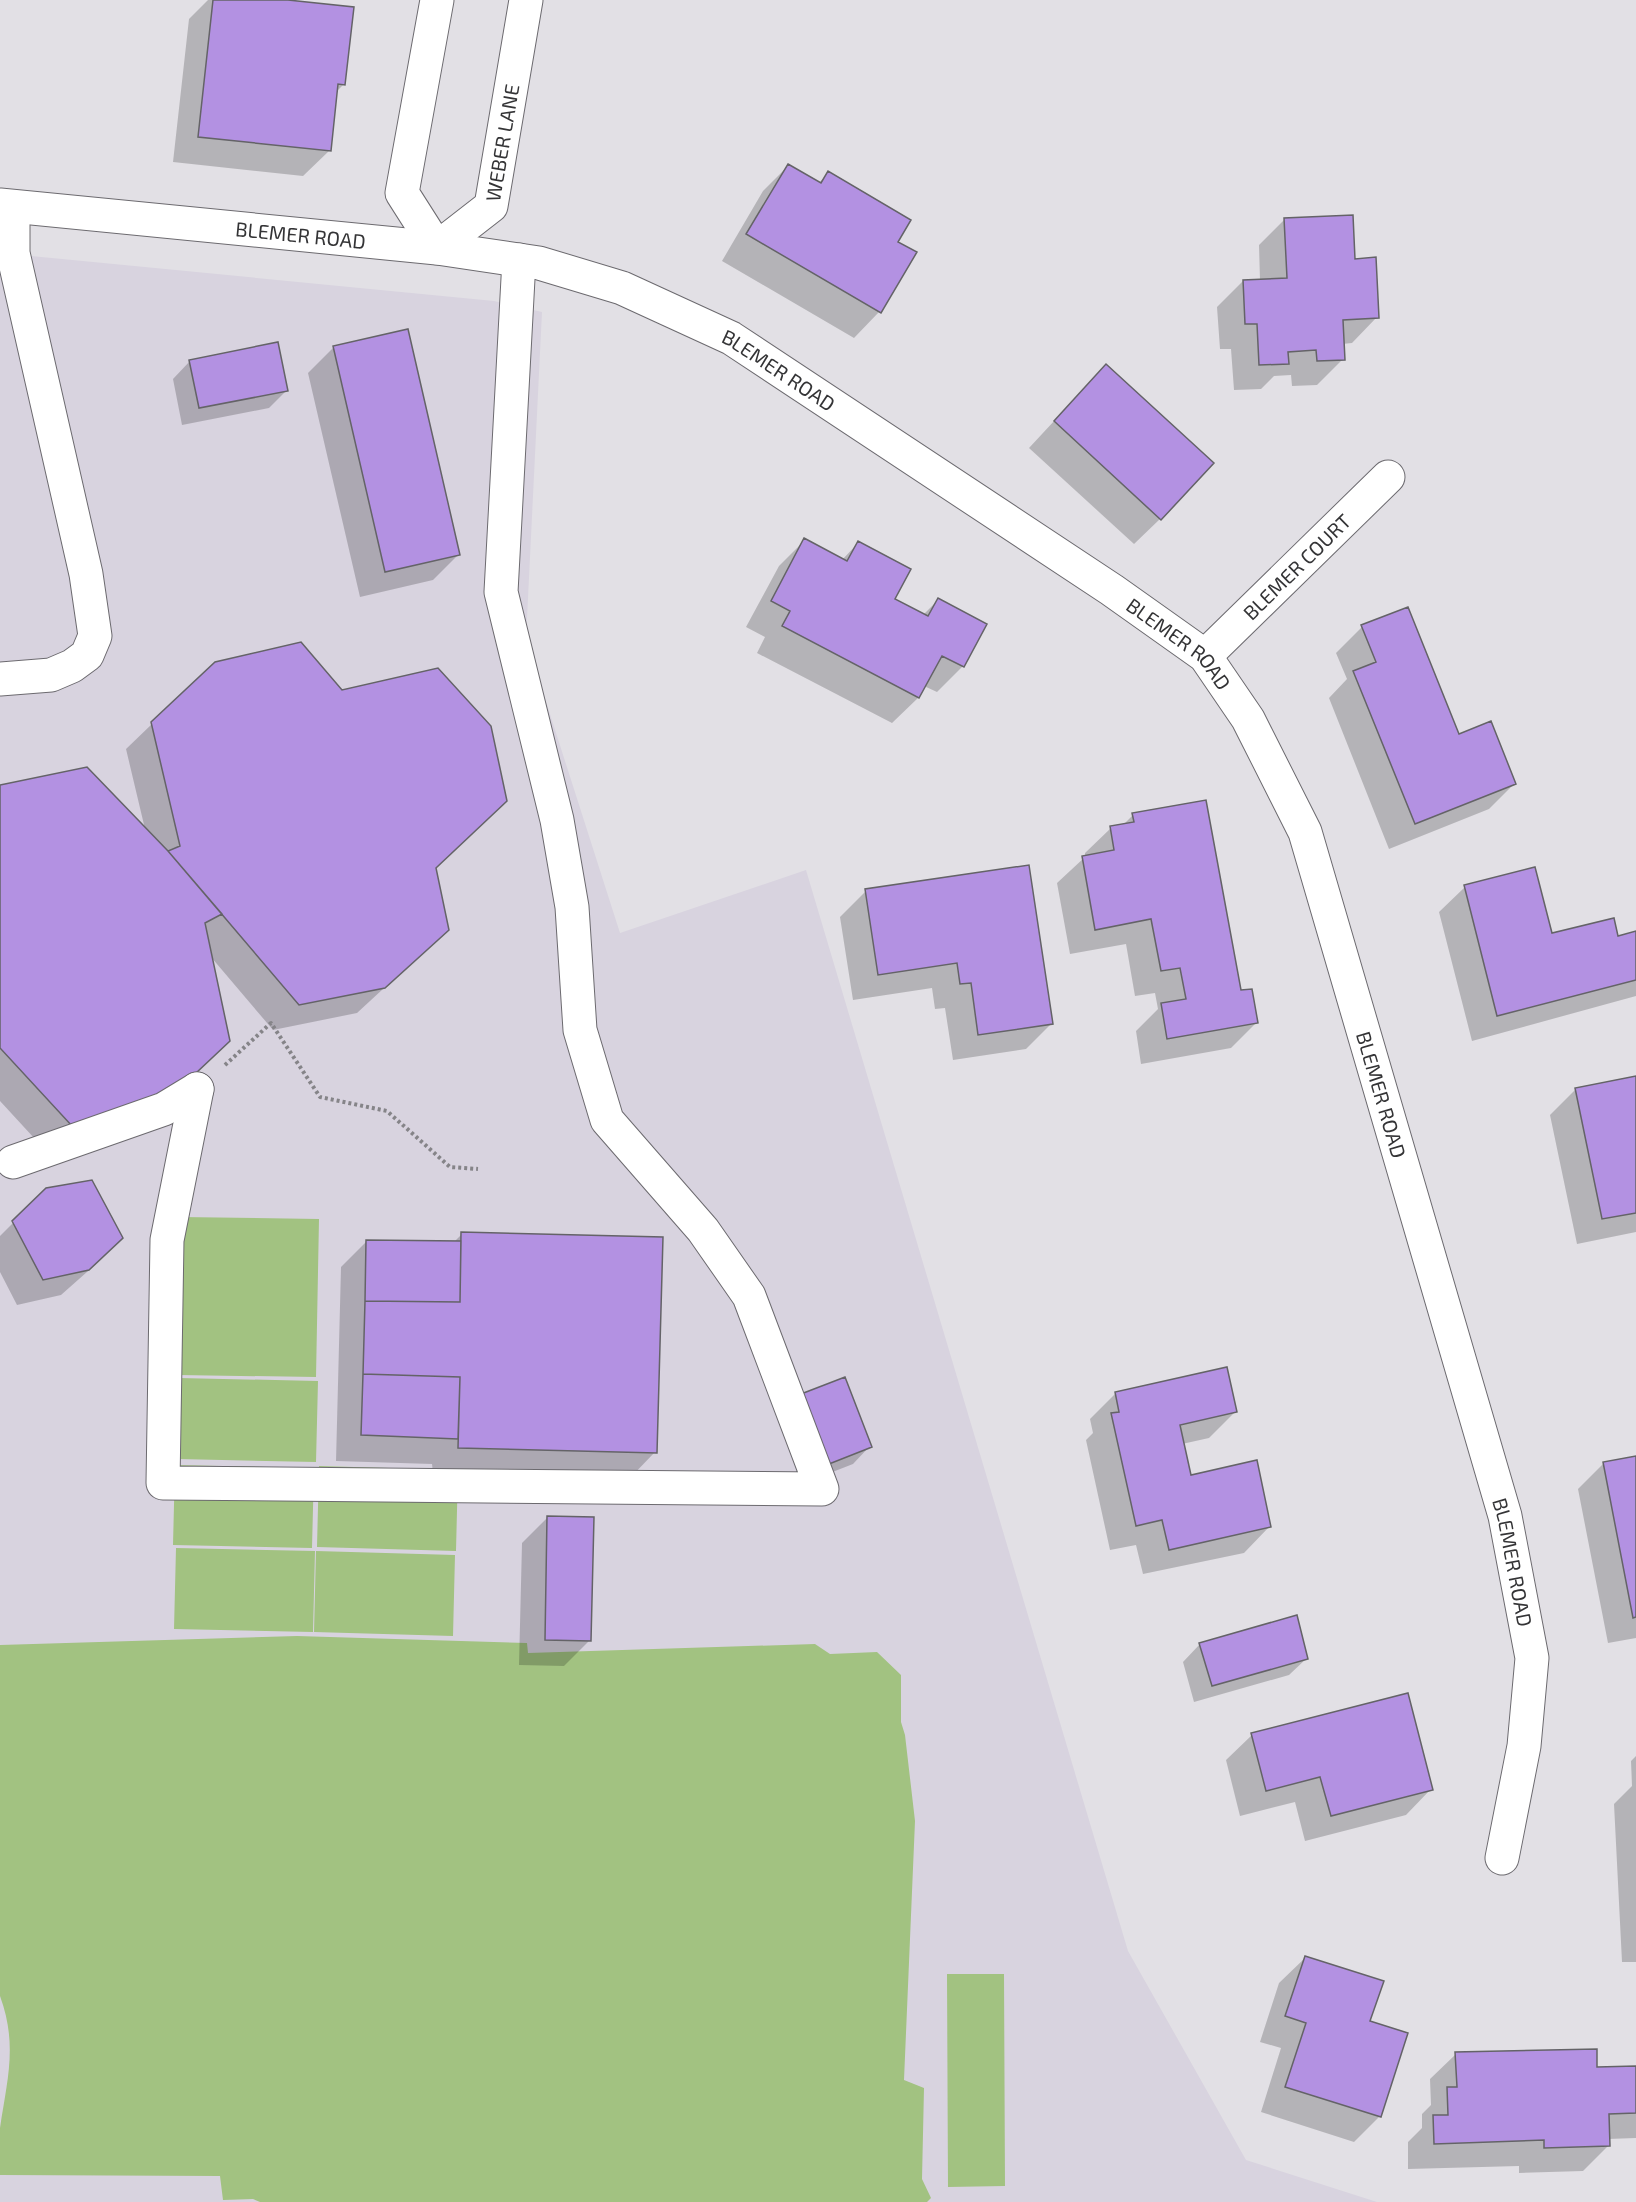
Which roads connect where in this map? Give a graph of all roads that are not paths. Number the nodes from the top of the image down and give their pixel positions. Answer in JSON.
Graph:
{"nodes":[{"id":1,"x":437,"y":0,"type":"edge"},
{"id":2,"x":526,"y":0,"type":"edge"},
{"id":3,"x":7,"y":206,"type":"edge"},
{"id":4,"x":437,"y":248,"type":"junction"},
{"id":5,"x":519,"y":260,"type":"junction"},
{"id":6,"x":1388,"y":477,"type":"dead end"},
{"id":7,"x":1205,"y":656,"type":"junction"},
{"id":8,"x":0,"y":679,"type":"edge"},
{"id":9,"x":13,"y":1162,"type":"dead end"},
{"id":10,"x":1502,"y":1858,"type":"dead end"}],
"edges":[{"from":1,"to":4,"type":"street"},
{"from":2,"to":4,"type":"street","name":"WEBER LANE"},
{"from":3,"to":4,"type":"street","name":"BLEMER ROAD"},
{"from":3,"to":8,"type":"street"},
{"from":4,"to":5,"type":"street","name":"BLEMER ROAD"},
{"from":5,"to":7,"type":"street","name":"BLEMER ROAD"},
{"from":5,"to":9,"type":"street"},
{"from":6,"to":7,"type":"street","name":"BLEMER COURT"},
{"from":7,"to":10,"type":"street","name":"BLEMER ROAD"}]}
